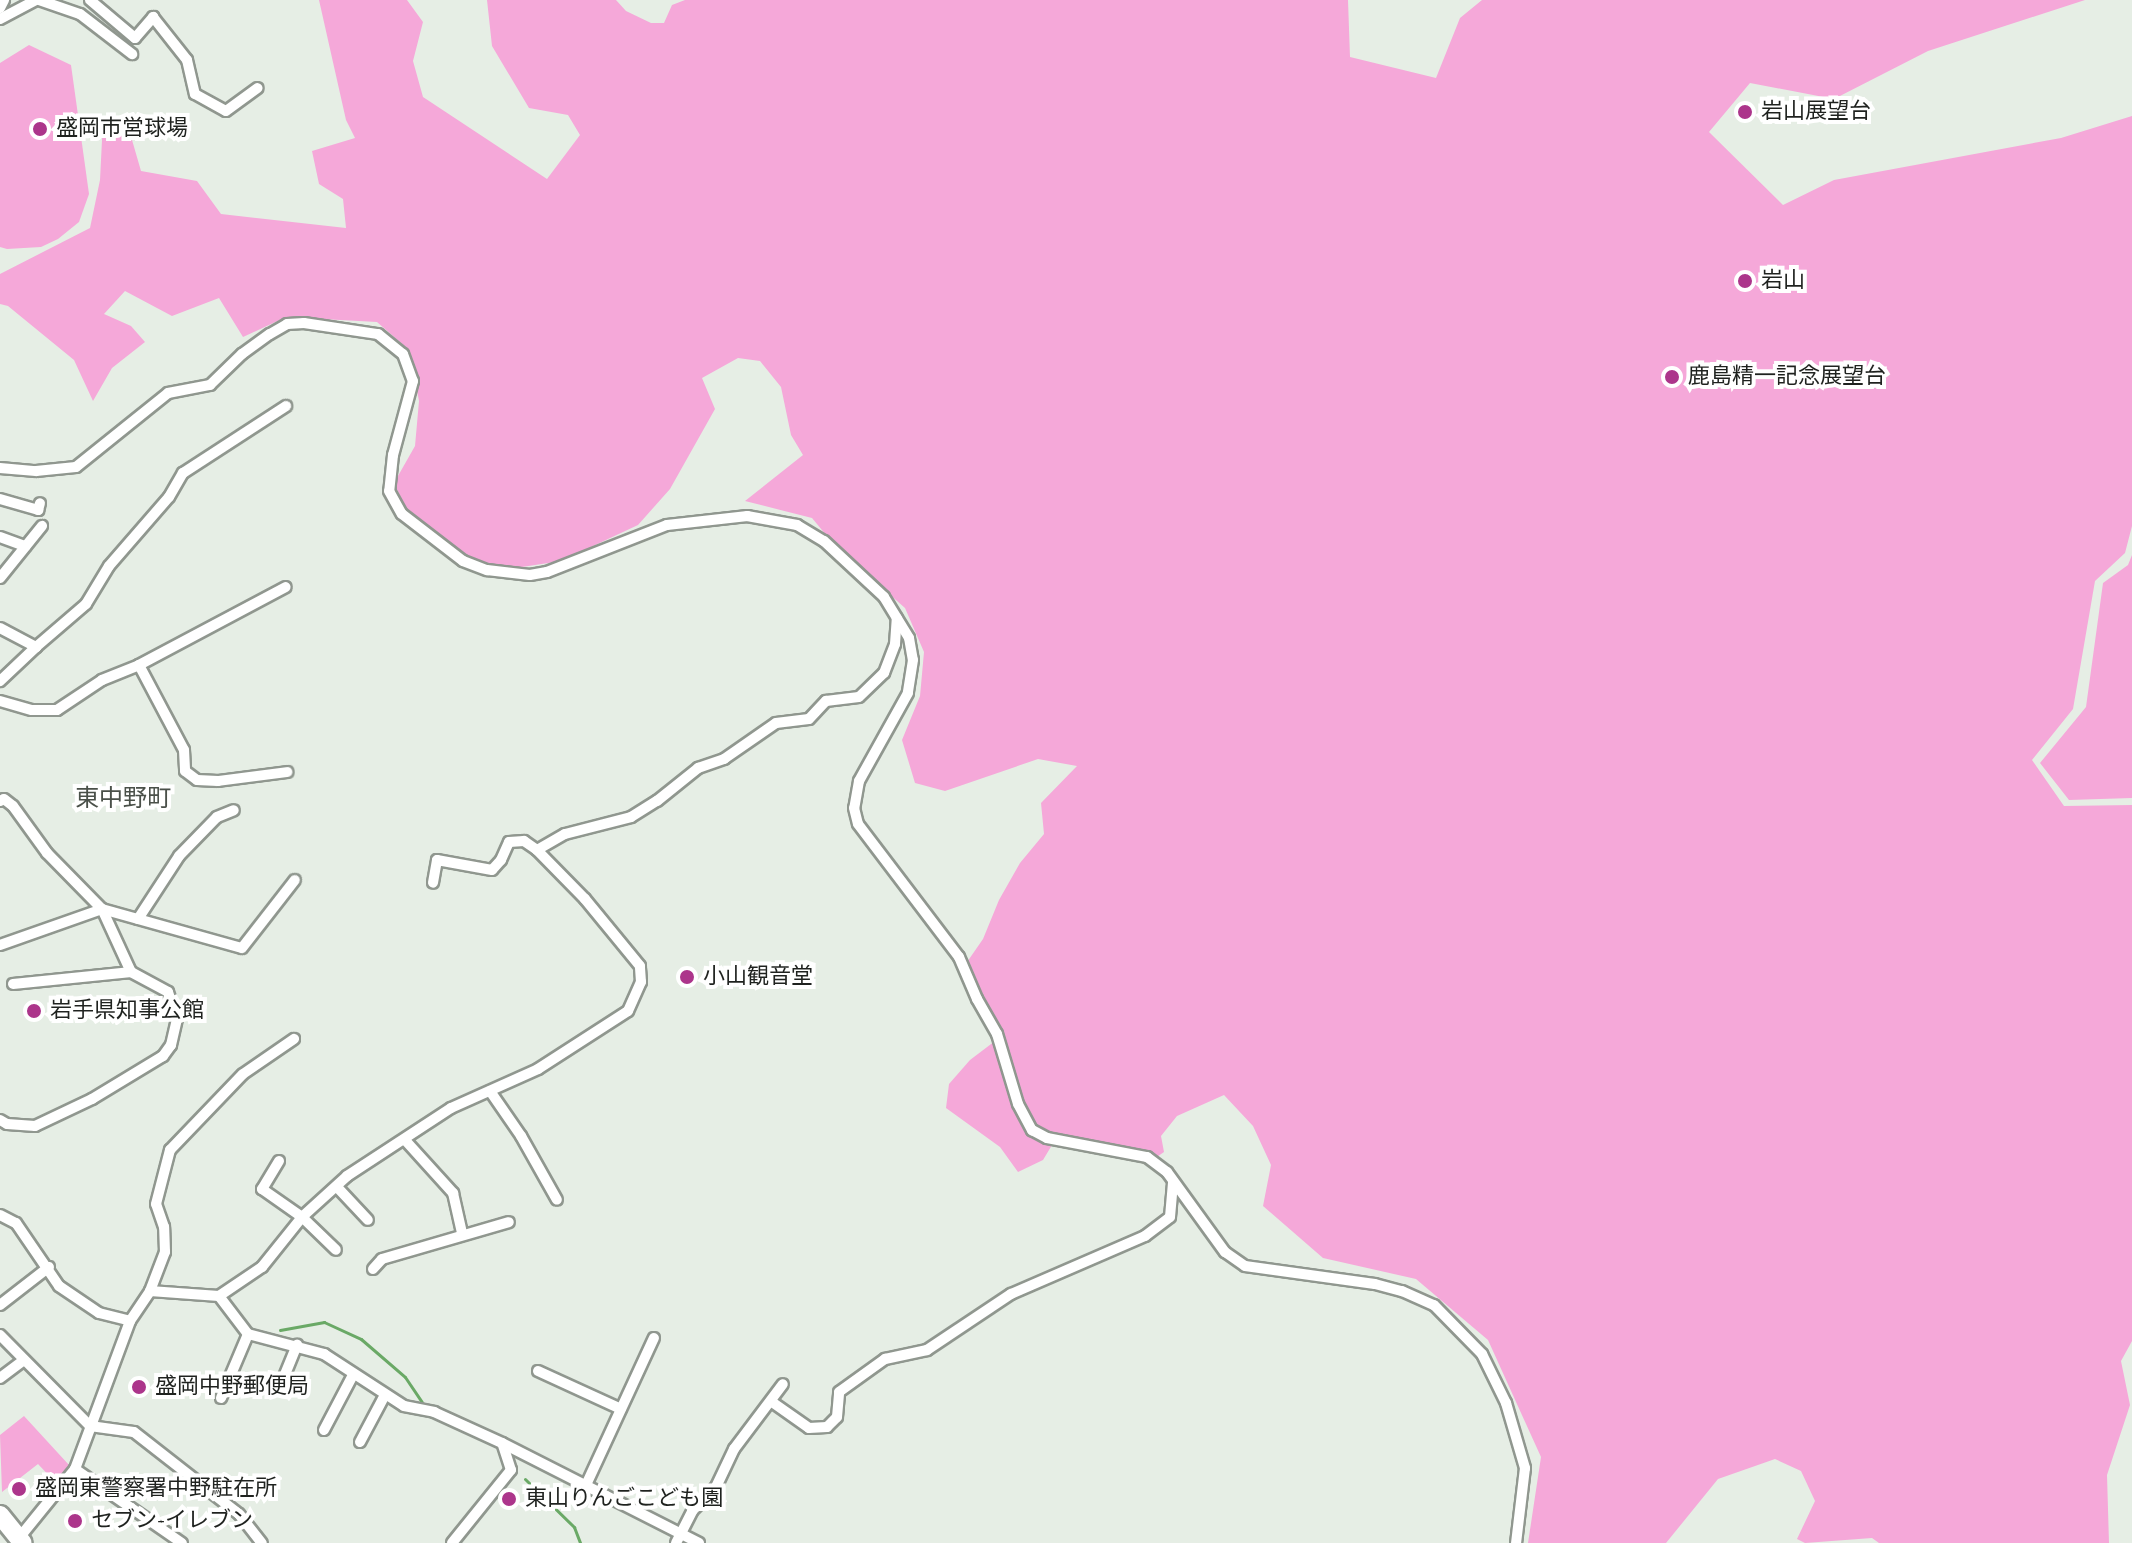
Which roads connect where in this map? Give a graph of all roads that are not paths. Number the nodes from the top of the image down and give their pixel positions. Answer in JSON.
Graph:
{"nodes":[{"id":1,"x":4,"y":0,"type":"edge"},
{"id":2,"x":38,"y":0,"type":"edge"},
{"id":3,"x":90,"y":0,"type":"edge"},
{"id":4,"x":0,"y":8,"type":"edge"},
{"id":5,"x":0,"y":19,"type":"edge"},
{"id":6,"x":132,"y":54,"type":"dead end"},
{"id":7,"x":258,"y":88,"type":"dead end"},
{"id":8,"x":286,"y":406,"type":"dead end"},
{"id":9,"x":0,"y":468,"type":"edge"},
{"id":10,"x":0,"y":499,"type":"edge"},
{"id":11,"x":40,"y":503,"type":"dead end"},
{"id":12,"x":42,"y":526,"type":"dead end"},
{"id":13,"x":0,"y":537,"type":"edge"},
{"id":14,"x":25,"y":546,"type":"junction"},
{"id":15,"x":0,"y":578,"type":"edge"},
{"id":16,"x":286,"y":587,"type":"dead end"},
{"id":17,"x":897,"y":615,"type":"junction"},
{"id":18,"x":0,"y":628,"type":"edge"},
{"id":19,"x":36,"y":647,"type":"junction"},
{"id":20,"x":139,"y":665,"type":"junction"},
{"id":21,"x":0,"y":681,"type":"edge"},
{"id":22,"x":0,"y":701,"type":"edge"},
{"id":23,"x":287,"y":772,"type":"dead end"},
{"id":24,"x":0,"y":801,"type":"edge"},
{"id":25,"x":234,"y":810,"type":"dead end"},
{"id":26,"x":537,"y":850,"type":"junction"},
{"id":27,"x":295,"y":880,"type":"dead end"},
{"id":28,"x":433,"y":883,"type":"dead end"},
{"id":29,"x":102,"y":909,"type":"junction"},
{"id":30,"x":138,"y":919,"type":"junction"},
{"id":31,"x":0,"y":945,"type":"edge"},
{"id":32,"x":131,"y":972,"type":"junction"},
{"id":33,"x":13,"y":984,"type":"dead end"},
{"id":34,"x":294,"y":1039,"type":"dead end"},
{"id":35,"x":490,"y":1091,"type":"junction"},
{"id":36,"x":0,"y":1120,"type":"edge"},
{"id":37,"x":405,"y":1140,"type":"junction"},
{"id":38,"x":279,"y":1161,"type":"dead end"},
{"id":39,"x":1173,"y":1181,"type":"junction"},
{"id":40,"x":337,"y":1187,"type":"junction"},
{"id":41,"x":557,"y":1200,"type":"dead end"},
{"id":42,"x":0,"y":1215,"type":"edge"},
{"id":43,"x":302,"y":1217,"type":"junction"},
{"id":44,"x":368,"y":1220,"type":"dead end"},
{"id":45,"x":509,"y":1222,"type":"dead end"},
{"id":46,"x":462,"y":1233,"type":"junction"},
{"id":47,"x":336,"y":1250,"type":"dead end"},
{"id":48,"x":49,"y":1267,"type":"junction"},
{"id":49,"x":373,"y":1269,"type":"dead end"},
{"id":50,"x":150,"y":1291,"type":"junction"},
{"id":51,"x":219,"y":1296,"type":"junction"},
{"id":52,"x":0,"y":1305,"type":"edge"},
{"id":53,"x":130,"y":1321,"type":"junction"},
{"id":54,"x":248,"y":1334,"type":"junction"},
{"id":55,"x":0,"y":1335,"type":"edge"},
{"id":56,"x":654,"y":1338,"type":"dead end"},
{"id":57,"x":297,"y":1345,"type":"junction"},
{"id":58,"x":24,"y":1360,"type":"junction"},
{"id":59,"x":538,"y":1371,"type":"dead end"},
{"id":60,"x":353,"y":1375,"type":"junction"},
{"id":61,"x":0,"y":1378,"type":"edge"},
{"id":62,"x":783,"y":1384,"type":"dead end"},
{"id":63,"x":279,"y":1389,"type":"dead end"},
{"id":64,"x":385,"y":1395,"type":"junction"},
{"id":65,"x":221,"y":1398,"type":"dead end"},
{"id":66,"x":772,"y":1402,"type":"junction"},
{"id":67,"x":621,"y":1409,"type":"junction"},
{"id":68,"x":90,"y":1426,"type":"junction"},
{"id":69,"x":324,"y":1430,"type":"dead end"},
{"id":70,"x":360,"y":1442,"type":"dead end"},
{"id":71,"x":502,"y":1443,"type":"junction"},
{"id":72,"x":75,"y":1469,"type":"junction"},
{"id":73,"x":586,"y":1485,"type":"junction"},
{"id":74,"x":0,"y":1515,"type":"edge"},
{"id":75,"x":678,"y":1538,"type":"edge"},
{"id":76,"x":21,"y":1540,"type":"edge"},
{"id":77,"x":182,"y":1543,"type":"edge"},
{"id":78,"x":262,"y":1543,"type":"edge"},
{"id":79,"x":452,"y":1543,"type":"edge"},
{"id":80,"x":699,"y":1543,"type":"edge"},
{"id":81,"x":1516,"y":1543,"type":"edge"}],
"edges":[{"from":1,"to":4,"type":"street"},
{"from":2,"to":5,"type":"street"},
{"from":2,"to":6,"type":"street"},
{"from":3,"to":7,"type":"street"},
{"from":8,"to":19,"type":"street"},
{"from":9,"to":17,"type":"street"},
{"from":10,"to":11,"type":"street"},
{"from":12,"to":14,"type":"street"},
{"from":13,"to":14,"type":"street"},
{"from":14,"to":15,"type":"street"},
{"from":16,"to":20,"type":"street"},
{"from":17,"to":26,"type":"street"},
{"from":17,"to":39,"type":"street"},
{"from":18,"to":19,"type":"street"},
{"from":19,"to":21,"type":"street"},
{"from":20,"to":22,"type":"street"},
{"from":20,"to":23,"type":"street"},
{"from":24,"to":29,"type":"street"},
{"from":25,"to":30,"type":"street"},
{"from":26,"to":28,"type":"street"},
{"from":26,"to":35,"type":"street"},
{"from":27,"to":30,"type":"street"},
{"from":29,"to":30,"type":"street"},
{"from":29,"to":31,"type":"street"},
{"from":29,"to":32,"type":"street"},
{"from":32,"to":33,"type":"street"},
{"from":32,"to":36,"type":"street"},
{"from":34,"to":50,"type":"street"},
{"from":35,"to":37,"type":"street"},
{"from":35,"to":41,"type":"street"},
{"from":37,"to":40,"type":"street"},
{"from":37,"to":46,"type":"street"},
{"from":38,"to":43,"type":"street"},
{"from":39,"to":66,"type":"street"},
{"from":39,"to":81,"type":"street"},
{"from":40,"to":43,"type":"street"},
{"from":40,"to":44,"type":"street"},
{"from":42,"to":48,"type":"street"},
{"from":43,"to":47,"type":"street"},
{"from":43,"to":51,"type":"street"},
{"from":45,"to":46,"type":"street"},
{"from":46,"to":49,"type":"street"},
{"from":48,"to":52,"type":"street"},
{"from":48,"to":53,"type":"street"},
{"from":50,"to":51,"type":"street"},
{"from":50,"to":53,"type":"street"},
{"from":51,"to":54,"type":"street"},
{"from":53,"to":68,"type":"street"},
{"from":54,"to":57,"type":"street"},
{"from":54,"to":65,"type":"street"},
{"from":55,"to":58,"type":"street"},
{"from":56,"to":67,"type":"street"},
{"from":57,"to":60,"type":"street"},
{"from":57,"to":63,"type":"street"},
{"from":58,"to":61,"type":"street"},
{"from":58,"to":68,"type":"street"},
{"from":59,"to":67,"type":"street"},
{"from":60,"to":64,"type":"street"},
{"from":60,"to":69,"type":"street"},
{"from":62,"to":66,"type":"street"},
{"from":64,"to":70,"type":"street"},
{"from":64,"to":71,"type":"street"},
{"from":66,"to":75,"type":"street"},
{"from":67,"to":73,"type":"street"},
{"from":68,"to":72,"type":"street"},
{"from":68,"to":78,"type":"street"},
{"from":71,"to":73,"type":"street"},
{"from":71,"to":79,"type":"street"},
{"from":72,"to":76,"type":"street"},
{"from":72,"to":77,"type":"street"},
{"from":73,"to":75,"type":"street"},
{"from":74,"to":76,"type":"highway"},
{"from":75,"to":80,"type":"street"}]}
